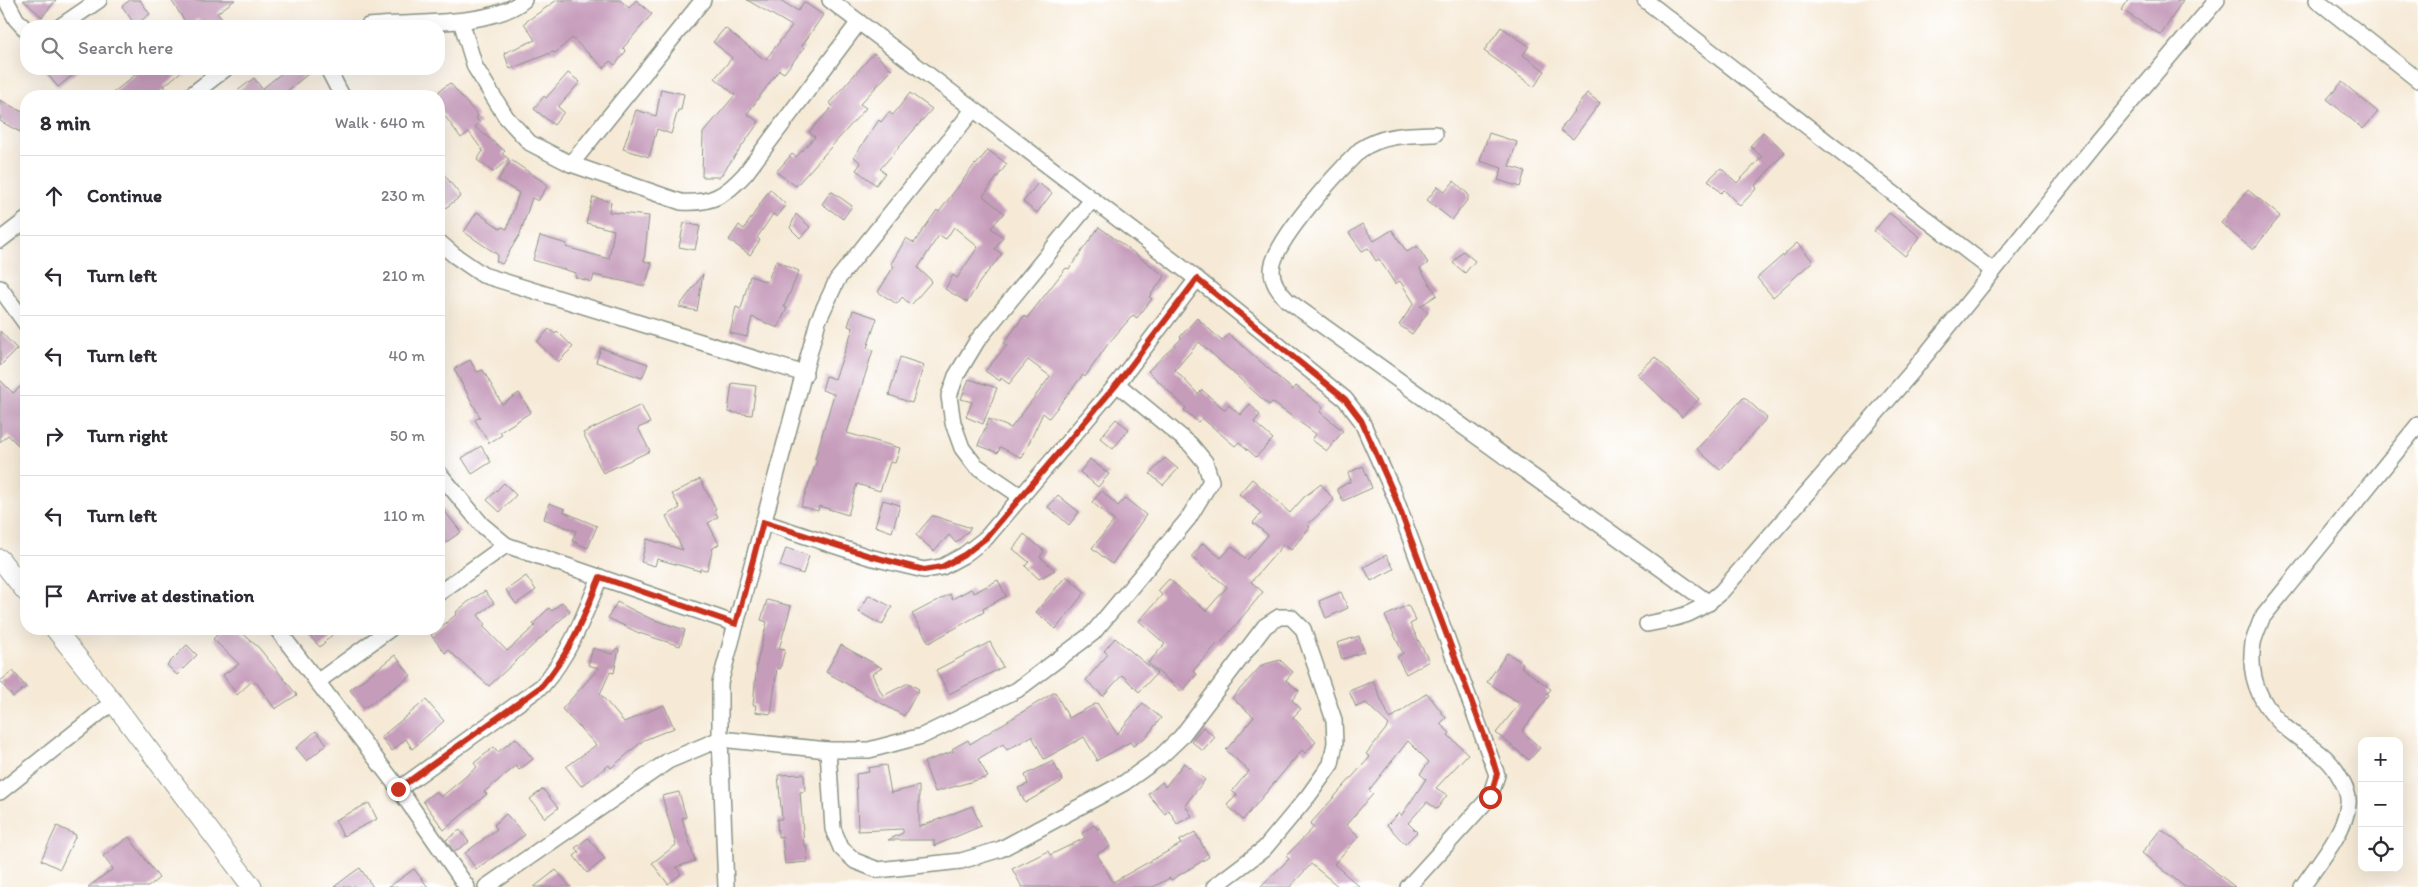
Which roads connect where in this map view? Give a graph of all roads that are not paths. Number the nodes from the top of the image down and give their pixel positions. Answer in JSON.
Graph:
{"nodes":[{"id":1,"x":6,"y":0,"type":"edge"},
{"id":2,"x":99,"y":0,"type":"edge"},
{"id":3,"x":524,"y":0,"type":"edge"},
{"id":4,"x":703,"y":0,"type":"edge"},
{"id":5,"x":830,"y":0,"type":"edge"},
{"id":6,"x":1645,"y":0,"type":"edge"},
{"id":7,"x":2217,"y":0,"type":"edge"},
{"id":8,"x":2317,"y":0,"type":"edge"},
{"id":9,"x":69,"y":20,"type":"edge"},
{"id":10,"x":461,"y":20,"type":"junction"},
{"id":11,"x":445,"y":21,"type":"edge"},
{"id":12,"x":859,"y":22,"type":"junction"},
{"id":13,"x":20,"y":23,"type":"edge"},
{"id":14,"x":217,"y":75,"type":"edge"},
{"id":15,"x":331,"y":75,"type":"edge"},
{"id":16,"x":2418,"y":80,"type":"edge"},
{"id":17,"x":198,"y":90,"type":"edge"},
{"id":18,"x":339,"y":90,"type":"edge"},
{"id":19,"x":973,"y":110,"type":"junction"},
{"id":20,"x":1435,"y":134,"type":"dead end"},
{"id":21,"x":571,"y":164,"type":"junction"},
{"id":22,"x":1092,"y":200,"type":"junction"},
{"id":23,"x":20,"y":225,"type":"edge"},
{"id":24,"x":0,"y":240,"type":"edge"},
{"id":25,"x":445,"y":247,"type":"edge"},
{"id":26,"x":1993,"y":271,"type":"junction"},
{"id":27,"x":1197,"y":279,"type":"junction"},
{"id":28,"x":0,"y":288,"type":"edge"},
{"id":29,"x":20,"y":316,"type":"edge"},
{"id":30,"x":805,"y":374,"type":"junction"},
{"id":31,"x":1117,"y":384,"type":"junction"},
{"id":32,"x":2418,"y":424,"type":"edge"},
{"id":33,"x":445,"y":480,"type":"edge"},
{"id":34,"x":1022,"y":497,"type":"junction"},
{"id":35,"x":763,"y":522,"type":"junction"},
{"id":36,"x":506,"y":544,"type":"junction"},
{"id":37,"x":0,"y":559,"type":"edge"},
{"id":38,"x":600,"y":577,"type":"junction"},
{"id":39,"x":20,"y":584,"type":"edge"},
{"id":40,"x":445,"y":589,"type":"edge"},
{"id":41,"x":1709,"y":603,"type":"junction"},
{"id":42,"x":736,"y":624,"type":"junction"},
{"id":43,"x":1647,"y":624,"type":"dead end"},
{"id":44,"x":60,"y":635,"type":"edge"},
{"id":45,"x":282,"y":635,"type":"edge"},
{"id":46,"x":382,"y":635,"type":"edge"},
{"id":47,"x":317,"y":682,"type":"junction"},
{"id":48,"x":113,"y":702,"type":"junction"},
{"id":49,"x":720,"y":739,"type":"junction"},
{"id":50,"x":828,"y":750,"type":"junction"},
{"id":51,"x":398,"y":789,"type":"junction"},
{"id":52,"x":0,"y":792,"type":"edge"},
{"id":53,"x":252,"y":887,"type":"edge"},
{"id":54,"x":468,"y":887,"type":"edge"},
{"id":55,"x":486,"y":887,"type":"edge"},
{"id":56,"x":726,"y":887,"type":"edge"},
{"id":57,"x":1214,"y":887,"type":"edge"},
{"id":58,"x":1408,"y":887,"type":"edge"},
{"id":59,"x":2302,"y":887,"type":"edge"}],
"edges":[{"from":1,"to":13,"type":"street"},
{"from":2,"to":9,"type":"street"},
{"from":3,"to":10,"type":"street"},
{"from":4,"to":21,"type":"street"},
{"from":5,"to":12,"type":"street"},
{"from":6,"to":26,"type":"street"},
{"from":7,"to":26,"type":"street"},
{"from":8,"to":16,"type":"street"},
{"from":10,"to":11,"type":"street"},
{"from":10,"to":21,"type":"street"},
{"from":12,"to":19,"type":"street"},
{"from":12,"to":21,"type":"street"},
{"from":14,"to":17,"type":"street"},
{"from":15,"to":18,"type":"street"},
{"from":19,"to":22,"type":"street"},
{"from":19,"to":30,"type":"street"},
{"from":20,"to":41,"type":"street"},
{"from":22,"to":27,"type":"street"},
{"from":22,"to":34,"type":"street"},
{"from":23,"to":24,"type":"street"},
{"from":25,"to":30,"type":"street"},
{"from":26,"to":41,"type":"street"},
{"from":27,"to":31,"type":"street"},
{"from":27,"to":58,"type":"street"},
{"from":28,"to":29,"type":"street"},
{"from":30,"to":35,"type":"street"},
{"from":31,"to":34,"type":"street"},
{"from":31,"to":50,"type":"street"},
{"from":32,"to":59,"type":"street"},
{"from":33,"to":36,"type":"street"},
{"from":34,"to":35,"type":"street"},
{"from":35,"to":42,"type":"street"},
{"from":36,"to":38,"type":"street"},
{"from":36,"to":40,"type":"street"},
{"from":37,"to":39,"type":"street"},
{"from":38,"to":42,"type":"street"},
{"from":38,"to":51,"type":"street"},
{"from":41,"to":43,"type":"street"},
{"from":42,"to":49,"type":"street"},
{"from":44,"to":48,"type":"street"},
{"from":45,"to":47,"type":"street"},
{"from":46,"to":47,"type":"street"},
{"from":47,"to":51,"type":"street"},
{"from":48,"to":52,"type":"street"},
{"from":48,"to":53,"type":"street"},
{"from":49,"to":50,"type":"street"},
{"from":49,"to":55,"type":"street"},
{"from":49,"to":56,"type":"street"},
{"from":50,"to":57,"type":"street"},
{"from":51,"to":54,"type":"street"}]}
